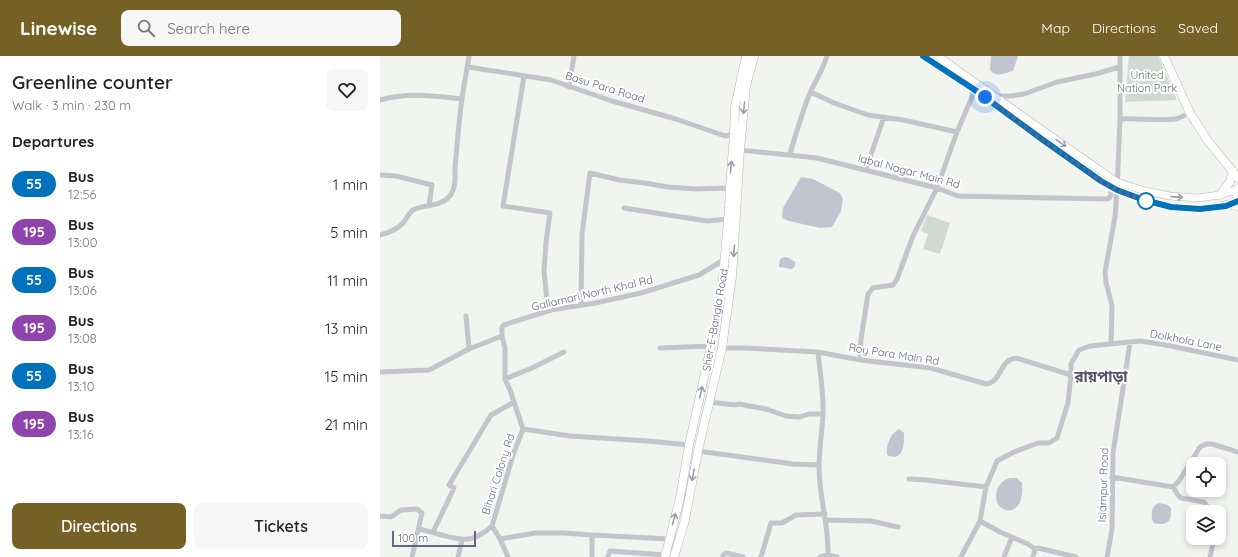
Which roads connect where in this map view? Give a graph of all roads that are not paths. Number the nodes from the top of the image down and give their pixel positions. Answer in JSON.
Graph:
{"nodes":[{"id":1,"x":469,"y":56,"type":"edge"},
{"id":2,"x":574,"y":56,"type":"edge"},
{"id":3,"x":746,"y":56,"type":"edge"},
{"id":4,"x":754,"y":56,"type":"edge"},
{"id":5,"x":827,"y":56,"type":"edge"},
{"id":6,"x":923,"y":56,"type":"edge"},
{"id":7,"x":938,"y":56,"type":"edge"},
{"id":8,"x":1120,"y":56,"type":"edge"},
{"id":9,"x":1164,"y":56,"type":"edge"},
{"id":10,"x":468,"y":67,"type":"junction"},
{"id":11,"x":1119,"y":67,"type":"junction"},
{"id":12,"x":524,"y":76,"type":"junction"},
{"id":13,"x":569,"y":87,"type":"junction"},
{"id":14,"x":975,"y":90,"type":"junction"},
{"id":15,"x":811,"y":92,"type":"junction"},
{"id":16,"x":995,"y":96,"type":"junction"},
{"id":17,"x":462,"y":99,"type":"junction"},
{"id":18,"x":380,"y":100,"type":"edge"},
{"id":19,"x":1190,"y":113,"type":"junction"},
{"id":20,"x":884,"y":117,"type":"junction"},
{"id":21,"x":1120,"y":119,"type":"junction"},
{"id":22,"x":957,"y":132,"type":"junction"},
{"id":23,"x":734,"y":134,"type":"junction"},
{"id":24,"x":740,"y":150,"type":"junction"},
{"id":25,"x":790,"y":154,"type":"junction"},
{"id":26,"x":866,"y":169,"type":"junction"},
{"id":27,"x":1233,"y":171,"type":"junction"},
{"id":28,"x":380,"y":175,"type":"edge"},
{"id":29,"x":1238,"y":178,"type":"edge"},
{"id":30,"x":1117,"y":182,"type":"junction"},
{"id":31,"x":730,"y":188,"type":"junction"},
{"id":32,"x":937,"y":188,"type":"junction"},
{"id":33,"x":1114,"y":188,"type":"junction"},
{"id":34,"x":1238,"y":189,"type":"edge"},
{"id":35,"x":1220,"y":195,"type":"junction"},
{"id":36,"x":1238,"y":197,"type":"edge"},
{"id":37,"x":1238,"y":201,"type":"edge"},
{"id":38,"x":429,"y":206,"type":"junction"},
{"id":39,"x":1226,"y":206,"type":"junction"},
{"id":40,"x":1238,"y":206,"type":"edge"},
{"id":41,"x":624,"y":208,"type":"dead end"},
{"id":42,"x":728,"y":219,"type":"junction"},
{"id":43,"x":380,"y":235,"type":"edge"},
{"id":44,"x":731,"y":236,"type":"junction"},
{"id":45,"x":725,"y":259,"type":"junction"},
{"id":46,"x":581,"y":306,"type":"junction"},
{"id":47,"x":548,"y":311,"type":"junction"},
{"id":48,"x":466,"y":316,"type":"dead end"},
{"id":49,"x":502,"y":336,"type":"junction"},
{"id":50,"x":1130,"y":342,"type":"junction"},
{"id":51,"x":1111,"y":344,"type":"junction"},
{"id":52,"x":712,"y":346,"type":"junction"},
{"id":53,"x":660,"y":348,"type":"dead end"},
{"id":54,"x":722,"y":348,"type":"junction"},
{"id":55,"x":469,"y":349,"type":"junction"},
{"id":56,"x":564,"y":352,"type":"dead end"},
{"id":57,"x":818,"y":352,"type":"junction"},
{"id":58,"x":860,"y":360,"type":"junction"},
{"id":59,"x":1238,"y":360,"type":"edge"},
{"id":60,"x":380,"y":372,"type":"edge"},
{"id":61,"x":1071,"y":375,"type":"junction"},
{"id":62,"x":505,"y":380,"type":"junction"},
{"id":63,"x":514,"y":402,"type":"junction"},
{"id":64,"x":709,"y":402,"type":"junction"},
{"id":65,"x":823,"y":414,"type":"junction"},
{"id":66,"x":523,"y":429,"type":"junction"},
{"id":67,"x":689,"y":445,"type":"junction"},
{"id":68,"x":1238,"y":452,"type":"edge"},
{"id":69,"x":697,"y":455,"type":"junction"},
{"id":70,"x":687,"y":458,"type":"junction"},
{"id":71,"x":819,"y":466,"type":"junction"},
{"id":72,"x":1112,"y":477,"type":"junction"},
{"id":73,"x":909,"y":479,"type":"dead end"},
{"id":74,"x":986,"y":487,"type":"junction"},
{"id":75,"x":1173,"y":487,"type":"junction"},
{"id":76,"x":1206,"y":505,"type":"edge"},
{"id":77,"x":380,"y":516,"type":"edge"},
{"id":78,"x":826,"y":517,"type":"junction"},
{"id":79,"x":980,"y":521,"type":"junction"},
{"id":80,"x":419,"y":526,"type":"junction"},
{"id":81,"x":492,"y":526,"type":"junction"},
{"id":82,"x":898,"y":527,"type":"dead end"},
{"id":83,"x":433,"y":532,"type":"junction"},
{"id":84,"x":592,"y":535,"type":"junction"},
{"id":85,"x":1012,"y":537,"type":"junction"},
{"id":86,"x":500,"y":539,"type":"junction"},
{"id":87,"x":669,"y":539,"type":"junction"},
{"id":88,"x":462,"y":540,"type":"junction"},
{"id":89,"x":1213,"y":545,"type":"edge"},
{"id":90,"x":1035,"y":549,"type":"junction"},
{"id":91,"x":828,"y":555,"type":"junction"},
{"id":92,"x":665,"y":556,"type":"edge"},
{"id":93,"x":412,"y":557,"type":"edge"},
{"id":94,"x":458,"y":557,"type":"edge"},
{"id":95,"x":508,"y":557,"type":"edge"},
{"id":96,"x":592,"y":557,"type":"edge"},
{"id":97,"x":608,"y":557,"type":"edge"},
{"id":98,"x":676,"y":557,"type":"edge"},
{"id":99,"x":723,"y":557,"type":"edge"},
{"id":100,"x":744,"y":557,"type":"edge"},
{"id":101,"x":761,"y":557,"type":"edge"},
{"id":102,"x":820,"y":557,"type":"edge"},
{"id":103,"x":837,"y":557,"type":"edge"},
{"id":104,"x":961,"y":557,"type":"edge"},
{"id":105,"x":1004,"y":557,"type":"edge"},
{"id":106,"x":1033,"y":557,"type":"edge"},
{"id":107,"x":1076,"y":557,"type":"edge"},
{"id":108,"x":1106,"y":557,"type":"edge"},
{"id":109,"x":1210,"y":557,"type":"edge"}],
"edges":[{"from":1,"to":10,"type":"street"},
{"from":2,"to":13,"type":"street"},
{"from":3,"to":23,"type":"highway","name":"Sher-E-Bangla Road"},
{"from":4,"to":24,"type":"highway","name":"Sher-E-Bangla Road","one_way":true},
{"from":5,"to":15,"type":"street"},
{"from":6,"to":14,"type":"main road"},
{"from":7,"to":16,"type":"main road"},
{"from":8,"to":11,"type":"street"},
{"from":9,"to":19,"type":"highway"},
{"from":10,"to":12,"type":"street","name":"Basu Para Road"},
{"from":10,"to":17,"type":"street"},
{"from":11,"to":16,"type":"street"},
{"from":11,"to":21,"type":"street"},
{"from":12,"to":13,"type":"street","name":"Basu Para Road"},
{"from":12,"to":47,"type":"street"},
{"from":13,"to":23,"type":"street","name":"Basu Para Road"},
{"from":14,"to":22,"type":"street"},
{"from":14,"to":33,"type":"main road"},
{"from":15,"to":20,"type":"street"},
{"from":15,"to":25,"type":"street"},
{"from":16,"to":30,"type":"main road","one_way":true},
{"from":17,"to":18,"type":"street"},
{"from":17,"to":38,"type":"street"},
{"from":19,"to":21,"type":"street"},
{"from":19,"to":27,"type":"highway"},
{"from":20,"to":22,"type":"street"},
{"from":20,"to":26,"type":"street"},
{"from":21,"to":30,"type":"street"},
{"from":22,"to":32,"type":"street"},
{"from":31,"to":23,"type":"highway","name":"Sher-E-Bangla Road","one_way":true},
{"from":24,"to":25,"type":"street","name":"Iqbal Nagar Main Rd"},
{"from":24,"to":44,"type":"highway","name":"Sher-E-Bangla Road"},
{"from":25,"to":26,"type":"street","name":"Iqbal Nagar Main Rd"},
{"from":26,"to":32,"type":"street","name":"Iqbal Nagar Main Rd"},
{"from":27,"to":29,"type":"highway"},
{"from":27,"to":35,"type":"highway"},
{"from":28,"to":38,"type":"street"},
{"from":30,"to":33,"type":"street"},
{"from":30,"to":35,"type":"main road","one_way":true},
{"from":31,"to":42,"type":"highway","name":"Sher-E-Bangla Road"},
{"from":31,"to":46,"type":"street"},
{"from":32,"to":33,"type":"street","name":"Iqbal Nagar Main Rd"},
{"from":32,"to":58,"type":"street"},
{"from":33,"to":39,"type":"main road"},
{"from":33,"to":51,"type":"street"},
{"from":34,"to":35,"type":"main road"},
{"from":34,"to":36,"type":"highway"},
{"from":37,"to":39,"type":"main road"},
{"from":38,"to":43,"type":"street"},
{"from":39,"to":40,"type":"highway"},
{"from":41,"to":42,"type":"street"},
{"from":42,"to":44,"type":"highway","name":"Sher-E-Bangla Road"},
{"from":44,"to":45,"type":"highway","name":"Sher-E-Bangla Road"},
{"from":44,"to":54,"type":"highway","name":"Sher-E-Bangla Road","one_way":true},
{"from":45,"to":46,"type":"street","name":"Gallamari North Khal Rd"},
{"from":45,"to":52,"type":"highway","name":"Sher-E-Bangla Road"},
{"from":46,"to":47,"type":"street","name":"Gallamari North Khal Rd"},
{"from":47,"to":49,"type":"street","name":"Gallamari North Khal Rd"},
{"from":48,"to":55,"type":"street"},
{"from":49,"to":55,"type":"street"},
{"from":49,"to":62,"type":"street"},
{"from":50,"to":51,"type":"street","name":"Dolkhola Lane"},
{"from":50,"to":59,"type":"street","name":"Dolkhola Lane"},
{"from":50,"to":72,"type":"street","name":"Islampur Road"},
{"from":51,"to":61,"type":"street","name":"Dolkhola Lane"},
{"from":52,"to":53,"type":"street"},
{"from":67,"to":52,"type":"highway","name":"Sher-E-Bangla Road","one_way":true},
{"from":54,"to":57,"type":"street","name":"Roy Para Main Rd"},
{"from":54,"to":64,"type":"highway","name":"Sher-E-Bangla Road"},
{"from":55,"to":60,"type":"street"},
{"from":56,"to":62,"type":"street"},
{"from":57,"to":58,"type":"street","name":"Roy Para Main Rd"},
{"from":57,"to":65,"type":"street"},
{"from":58,"to":61,"type":"street","name":"Roy Para Main Rd"},
{"from":61,"to":74,"type":"street","name":"Dolkhola Lane"},
{"from":62,"to":63,"type":"street"},
{"from":63,"to":66,"type":"street"},
{"from":63,"to":83,"type":"street"},
{"from":64,"to":65,"type":"street"},
{"from":64,"to":69,"type":"highway","name":"Sher-E-Bangla Road"},
{"from":65,"to":71,"type":"street"},
{"from":66,"to":67,"type":"street"},
{"from":66,"to":81,"type":"street","name":"Bihari Colony Rd"},
{"from":67,"to":70,"type":"highway","name":"Sher-E-Bangla Road"},
{"from":68,"to":75,"type":"street"},
{"from":69,"to":70,"type":"highway"},
{"from":69,"to":71,"type":"street"},
{"from":69,"to":98,"type":"highway","name":"Sher-E-Bangla Road","one_way":true},
{"from":87,"to":70,"type":"highway","name":"Sher-E-Bangla Road","one_way":true},
{"from":71,"to":78,"type":"street"},
{"from":72,"to":75,"type":"street"},
{"from":72,"to":108,"type":"street","name":"Islampur Road"},
{"from":73,"to":74,"type":"street"},
{"from":74,"to":79,"type":"street"},
{"from":75,"to":76,"type":"street"},
{"from":77,"to":80,"type":"street"},
{"from":78,"to":82,"type":"street"},
{"from":78,"to":91,"type":"street"},
{"from":78,"to":101,"type":"street"},
{"from":79,"to":85,"type":"street"},
{"from":79,"to":104,"type":"street"},
{"from":80,"to":83,"type":"street"},
{"from":80,"to":93,"type":"street"},
{"from":81,"to":86,"type":"street"},
{"from":81,"to":88,"type":"street"},
{"from":83,"to":88,"type":"street"},
{"from":84,"to":86,"type":"street"},
{"from":84,"to":87,"type":"street"},
{"from":84,"to":96,"type":"street"},
{"from":85,"to":90,"type":"street"},
{"from":85,"to":105,"type":"street"},
{"from":86,"to":95,"type":"street"},
{"from":87,"to":92,"type":"highway","name":"Sher-E-Bangla Road"},
{"from":88,"to":94,"type":"street"},
{"from":89,"to":109,"type":"street"},
{"from":90,"to":106,"type":"street"},
{"from":90,"to":107,"type":"street"},
{"from":91,"to":102,"type":"street"},
{"from":91,"to":103,"type":"street"},
{"from":92,"to":97,"type":"street"},
{"from":99,"to":100,"type":"street"}]}
